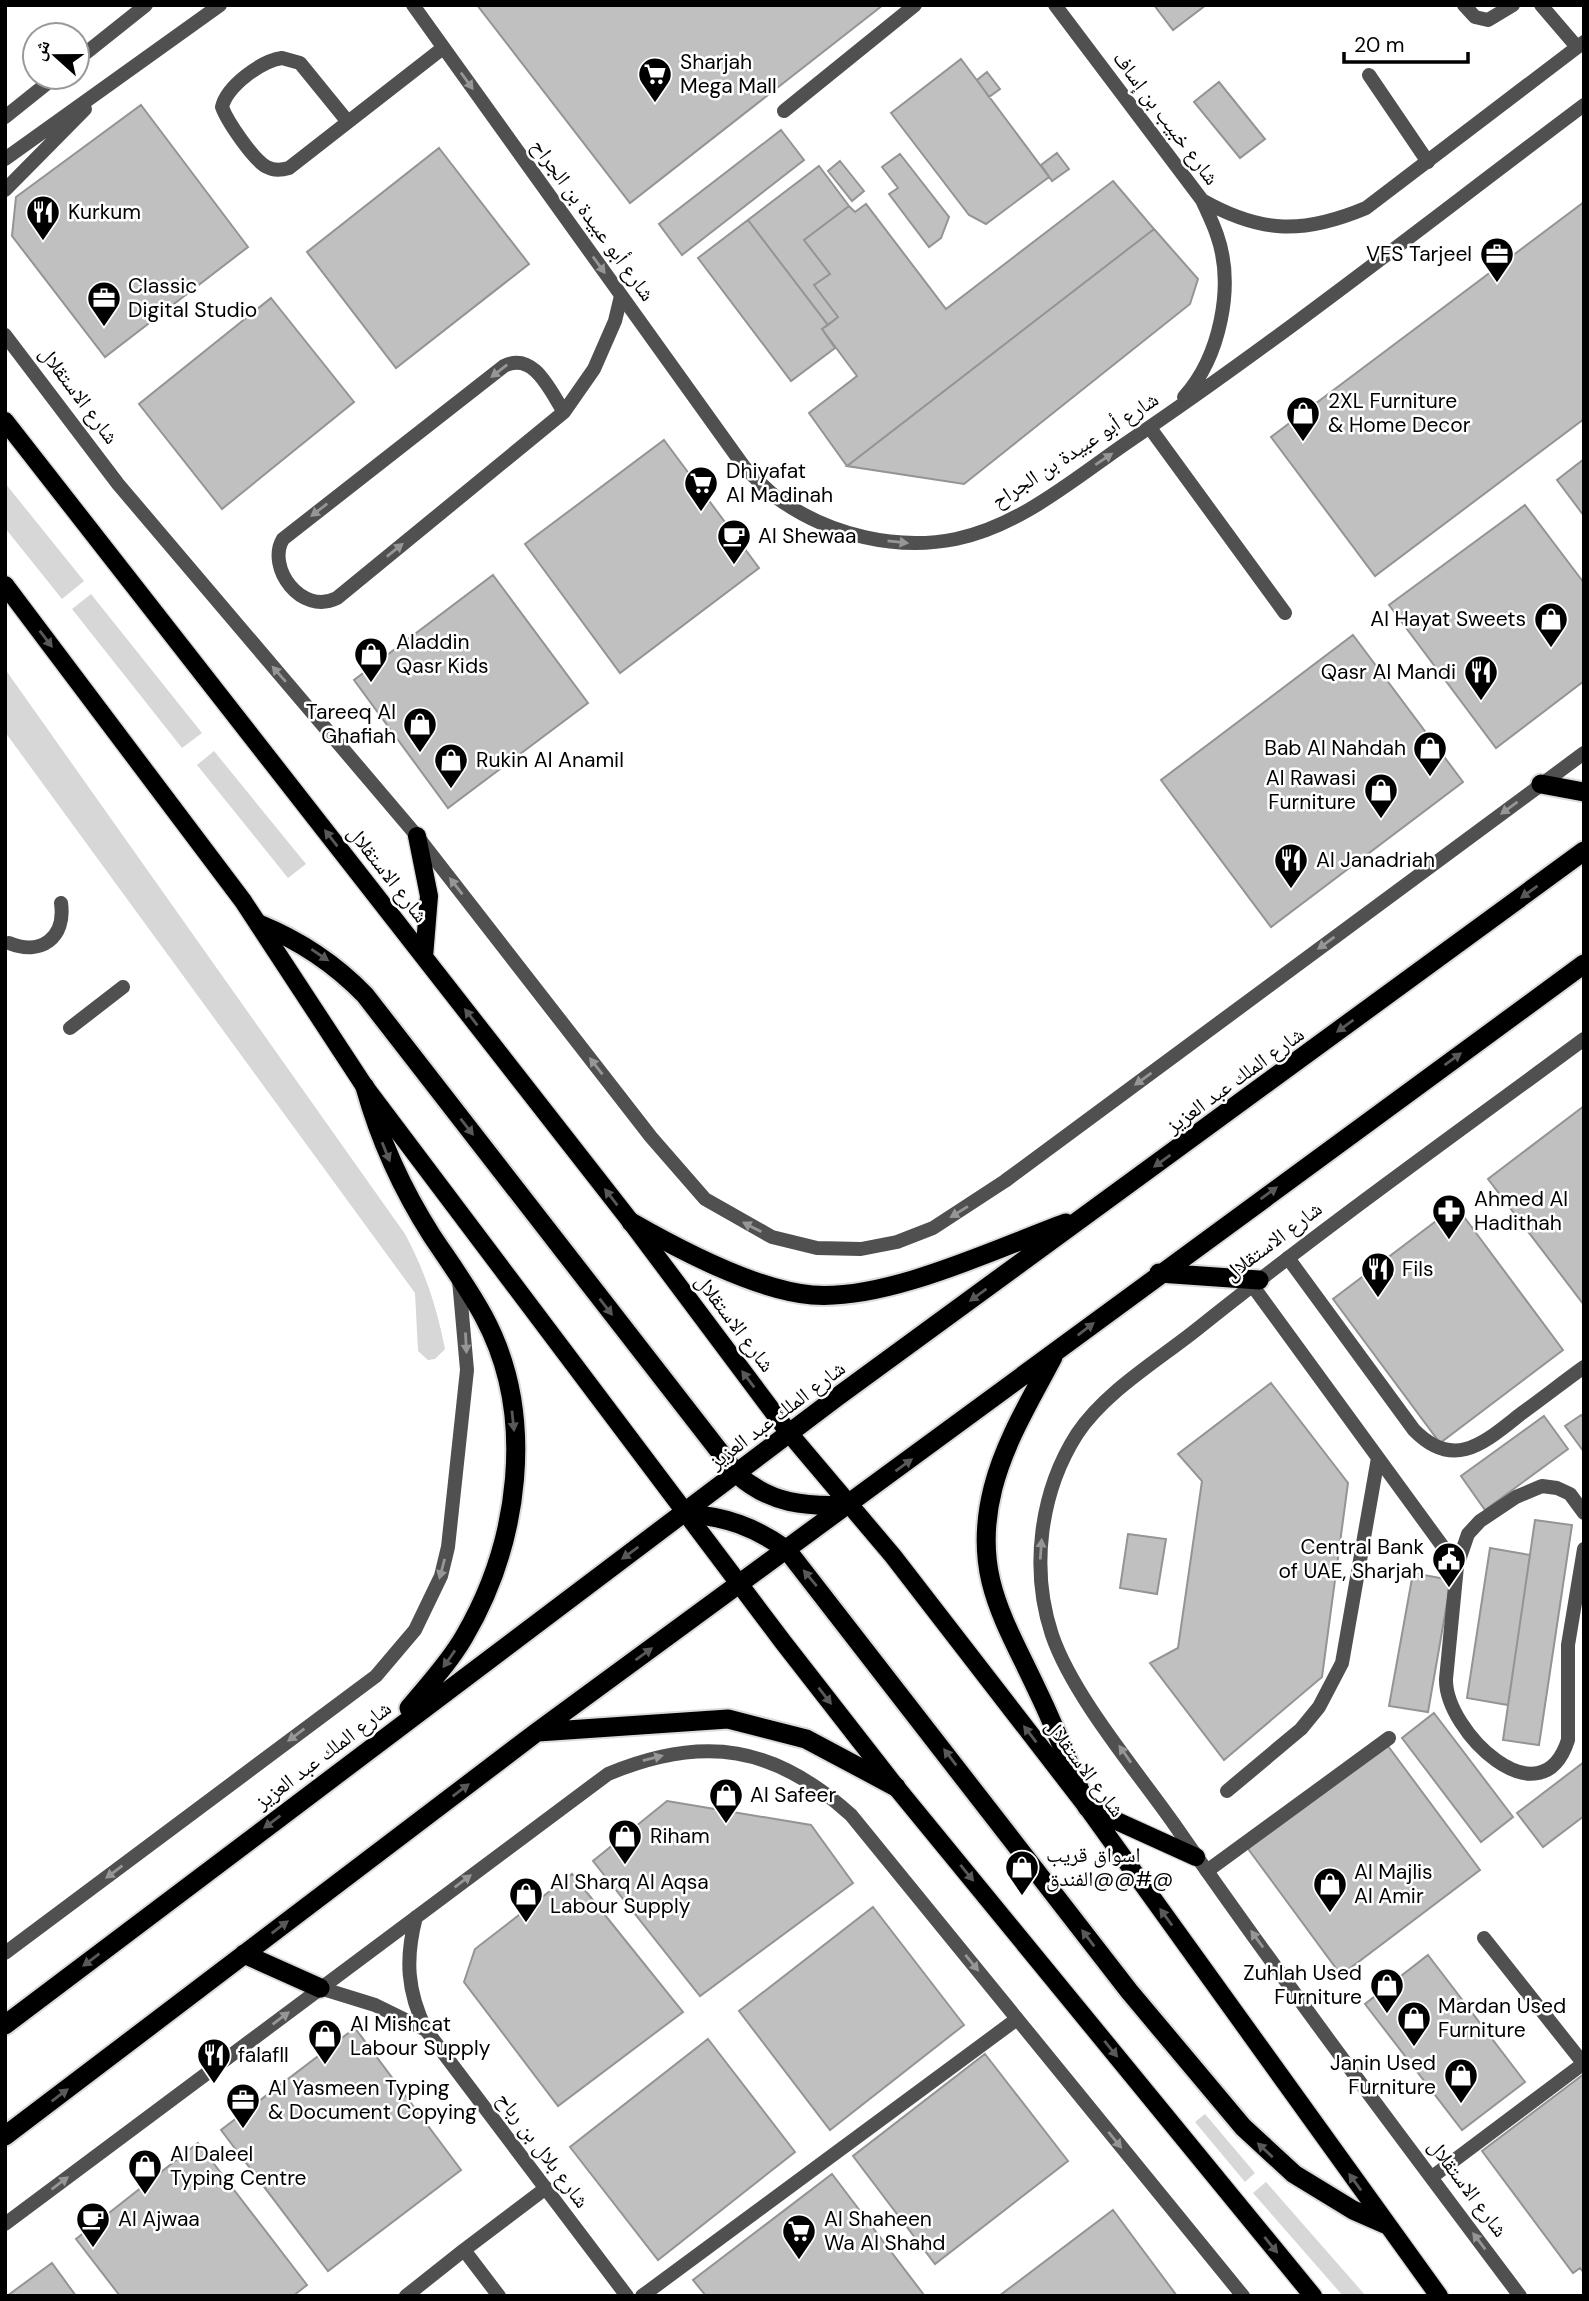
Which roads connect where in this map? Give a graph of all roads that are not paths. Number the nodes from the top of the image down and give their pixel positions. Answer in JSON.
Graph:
{"nodes":[{"id":1,"x":146,"y":5,"type":"edge"},
{"id":2,"x":220,"y":5,"type":"edge"},
{"id":3,"x":413,"y":5,"type":"edge"},
{"id":4,"x":915,"y":5,"type":"edge"},
{"id":5,"x":1055,"y":5,"type":"edge"},
{"id":6,"x":1464,"y":5,"type":"edge"},
{"id":7,"x":1513,"y":5,"type":"edge"},
{"id":8,"x":1541,"y":5,"type":"edge"},
{"id":9,"x":1580,"y":45,"type":"edge"},
{"id":10,"x":443,"y":48,"type":"junction"},
{"id":11,"x":91,"y":49,"type":"edge"},
{"id":12,"x":1369,"y":75,"type":"dead end"},
{"id":13,"x":102,"y":90,"type":"junction"},
{"id":14,"x":38,"y":91,"type":"edge"},
{"id":15,"x":1584,"y":105,"type":"edge"},
{"id":16,"x":784,"y":111,"type":"dead end"},
{"id":17,"x":5,"y":117,"type":"edge"},
{"id":18,"x":348,"y":122,"type":"junction"},
{"id":19,"x":5,"y":159,"type":"edge"},
{"id":20,"x":1428,"y":162,"type":"junction"},
{"id":21,"x":5,"y":190,"type":"edge"},
{"id":22,"x":1202,"y":200,"type":"junction"},
{"id":23,"x":621,"y":296,"type":"junction"},
{"id":24,"x":5,"y":335,"type":"edge"},
{"id":25,"x":564,"y":412,"type":"junction"},
{"id":26,"x":1167,"y":417,"type":"junction"},
{"id":27,"x":5,"y":421,"type":"edge"},
{"id":28,"x":1150,"y":428,"type":"junction"},
{"id":29,"x":5,"y":585,"type":"edge"},
{"id":30,"x":1285,"y":612,"type":"dead end"},
{"id":31,"x":1584,"y":753,"type":"edge"},
{"id":32,"x":1541,"y":784,"type":"junction"},
{"id":33,"x":1584,"y":792,"type":"edge"},
{"id":34,"x":417,"y":836,"type":"junction"},
{"id":35,"x":1584,"y":851,"type":"edge"},
{"id":36,"x":61,"y":903,"type":"dead end"},
{"id":37,"x":259,"y":924,"type":"junction"},
{"id":38,"x":9,"y":943,"type":"dead end"},
{"id":39,"x":425,"y":957,"type":"junction"},
{"id":40,"x":1584,"y":964,"type":"edge"},
{"id":41,"x":123,"y":987,"type":"dead end"},
{"id":42,"x":70,"y":1028,"type":"dead end"},
{"id":43,"x":1584,"y":1039,"type":"edge"},
{"id":44,"x":365,"y":1087,"type":"junction"},
{"id":45,"x":1090,"y":1214,"type":"junction"},
{"id":46,"x":631,"y":1222,"type":"junction"},
{"id":47,"x":1288,"y":1258,"type":"junction"},
{"id":48,"x":1159,"y":1273,"type":"junction"},
{"id":49,"x":458,"y":1275,"type":"junction"},
{"id":50,"x":1255,"y":1282,"type":"junction"},
{"id":51,"x":1054,"y":1354,"type":"junction"},
{"id":52,"x":1584,"y":1367,"type":"edge"},
{"id":53,"x":789,"y":1433,"type":"junction"},
{"id":54,"x":1378,"y":1458,"type":"junction"},
{"id":55,"x":737,"y":1474,"type":"junction"},
{"id":56,"x":849,"y":1505,"type":"junction"},
{"id":57,"x":1584,"y":1513,"type":"edge"},
{"id":58,"x":686,"y":1514,"type":"junction"},
{"id":59,"x":1584,"y":1549,"type":"edge"},
{"id":60,"x":788,"y":1550,"type":"junction"},
{"id":61,"x":1457,"y":1566,"type":"junction"},
{"id":62,"x":740,"y":1585,"type":"junction"},
{"id":63,"x":537,"y":1732,"type":"junction"},
{"id":64,"x":383,"y":1738,"type":"junction"},
{"id":65,"x":1389,"y":1738,"type":"dead end"},
{"id":66,"x":897,"y":1787,"type":"junction"},
{"id":67,"x":1227,"y":1791,"type":"dead end"},
{"id":68,"x":1087,"y":1807,"type":"junction"},
{"id":69,"x":1202,"y":1864,"type":"junction"},
{"id":70,"x":416,"y":1917,"type":"junction"},
{"id":71,"x":1484,"y":1938,"type":"dead end"},
{"id":72,"x":5,"y":1953,"type":"edge"},
{"id":73,"x":244,"y":1954,"type":"junction"},
{"id":74,"x":320,"y":1988,"type":"junction"},
{"id":75,"x":1017,"y":2019,"type":"junction"},
{"id":76,"x":5,"y":2025,"type":"edge"},
{"id":77,"x":426,"y":2030,"type":"junction"},
{"id":78,"x":1583,"y":2063,"type":"edge"},
{"id":79,"x":5,"y":2136,"type":"edge"},
{"id":80,"x":1432,"y":2177,"type":"junction"},
{"id":81,"x":546,"y":2188,"type":"junction"},
{"id":82,"x":5,"y":2224,"type":"edge"},
{"id":83,"x":1385,"y":2224,"type":"junction"},
{"id":84,"x":464,"y":2250,"type":"junction"},
{"id":85,"x":406,"y":2296,"type":"edge"},
{"id":86,"x":499,"y":2296,"type":"edge"},
{"id":87,"x":627,"y":2296,"type":"edge"},
{"id":88,"x":642,"y":2296,"type":"edge"},
{"id":89,"x":1242,"y":2296,"type":"edge"},
{"id":90,"x":1312,"y":2296,"type":"edge"},
{"id":91,"x":1439,"y":2296,"type":"edge"},
{"id":92,"x":1520,"y":2296,"type":"edge"}],
"edges":[{"from":1,"to":11,"type":"street"},
{"from":2,"to":13,"type":"street"},
{"from":3,"to":10,"type":"street","name":"شارع أبو عبيدة بن الجراح"},
{"from":4,"to":16,"type":"street"},
{"from":5,"to":22,"type":"street","name":"شارع خبيب بن إساف"},
{"from":6,"to":7,"type":"street"},
{"from":8,"to":9,"type":"street"},
{"from":9,"to":20,"type":"street"},
{"from":10,"to":18,"type":"street"},
{"from":10,"to":23,"type":"street","name":"شارع أبو عبيدة بن الجراح","one_way":true},
{"from":12,"to":20,"type":"street"},
{"from":13,"to":19,"type":"street"},
{"from":13,"to":21,"type":"street"},
{"from":14,"to":17,"type":"street"},
{"from":15,"to":26,"type":"street","name":"شارع أبو عبيدة بن الجراح"},
{"from":18,"to":18,"type":"street"},
{"from":20,"to":22,"type":"street"},
{"from":22,"to":26,"type":"street","name":"شارع خبيب بن إساف"},
{"from":23,"to":25,"type":"street"},
{"from":23,"to":28,"type":"street","name":"شارع أبو عبيدة بن الجراح","one_way":true},
{"from":34,"to":24,"type":"street","name":"شارع الاستقلال","one_way":true},
{"from":25,"to":25,"type":"street","one_way":true},
{"from":26,"to":28,"type":"street","name":"شارع أبو عبيدة بن الجراح"},
{"from":39,"to":27,"type":"main road","name":"شارع الاستقلال","one_way":true},
{"from":28,"to":30,"type":"street"},
{"from":29,"to":37,"type":"main road","one_way":true},
{"from":31,"to":32,"type":"street"},
{"from":32,"to":33,"type":"highway"},
{"from":32,"to":34,"type":"street","name":"شارع الاستقلال","one_way":true},
{"from":34,"to":39,"type":"main road"},
{"from":35,"to":45,"type":"highway","name":"شارع الملك عبد العزيز","one_way":true},
{"from":36,"to":38,"type":"street"},
{"from":37,"to":44,"type":"main road"},
{"from":37,"to":55,"type":"highway","one_way":true},
{"from":46,"to":39,"type":"main road","name":"شارع الاستقلال","one_way":true},
{"from":48,"to":40,"type":"highway","one_way":true},
{"from":41,"to":42,"type":"street"},
{"from":43,"to":47,"type":"street","name":"شارع الاستقلال"},
{"from":44,"to":49,"type":"highway","one_way":true},
{"from":44,"to":58,"type":"main road"},
{"from":45,"to":46,"type":"highway"},
{"from":45,"to":53,"type":"highway","name":"شارع الملك عبد العزيز","one_way":true},
{"from":53,"to":46,"type":"main road","name":"شارع الاستقلال","one_way":true},
{"from":47,"to":50,"type":"street","name":"شارع الاستقلال"},
{"from":47,"to":52,"type":"street"},
{"from":48,"to":50,"type":"highway"},
{"from":51,"to":48,"type":"highway","one_way":true},
{"from":49,"to":64,"type":"highway","one_way":true},
{"from":49,"to":72,"type":"street","name":"شارع الملك عبد العزيز","one_way":true},
{"from":50,"to":54,"type":"street"},
{"from":69,"to":50,"type":"street","name":"شارع الاستقلال","one_way":true},
{"from":56,"to":51,"type":"highway","one_way":true},
{"from":51,"to":68,"type":"highway"},
{"from":53,"to":55,"type":"highway","name":"شارع الملك عبد العزيز"},
{"from":53,"to":56,"type":"main road","name":"شارع الاستقلال"},
{"from":54,"to":61,"type":"street"},
{"from":54,"to":67,"type":"street"},
{"from":55,"to":56,"type":"highway"},
{"from":55,"to":58,"type":"highway","name":"شارع الملك عبد العزيز"},
{"from":56,"to":60,"type":"highway"},
{"from":68,"to":56,"type":"main road","name":"شارع الاستقلال","one_way":true},
{"from":57,"to":61,"type":"street"},
{"from":58,"to":60,"type":"highway"},
{"from":58,"to":62,"type":"main road"},
{"from":58,"to":64,"type":"highway","name":"شارع الملك عبد العزيز","one_way":true},
{"from":59,"to":61,"type":"street"},
{"from":60,"to":62,"type":"highway"},
{"from":83,"to":60,"type":"highway","one_way":true},
{"from":63,"to":62,"type":"highway","one_way":true},
{"from":62,"to":66,"type":"main road","one_way":true},
{"from":63,"to":66,"type":"highway"},
{"from":73,"to":63,"type":"highway","one_way":true},
{"from":64,"to":76,"type":"highway","name":"شارع الملك عبد العزيز","one_way":true},
{"from":65,"to":69,"type":"street"},
{"from":66,"to":90,"type":"main road","one_way":true},
{"from":68,"to":69,"type":"main road"},
{"from":83,"to":68,"type":"main road","name":"شارع الاستقلال","one_way":true},
{"from":80,"to":69,"type":"street","name":"شارع الاستقلال","one_way":true},
{"from":70,"to":74,"type":"street"},
{"from":70,"to":75,"type":"street","one_way":true},
{"from":70,"to":77,"type":"street","name":"شارع بلال بن رباح"},
{"from":71,"to":78,"type":"street"},
{"from":73,"to":74,"type":"highway"},
{"from":79,"to":73,"type":"highway","one_way":true},
{"from":74,"to":77,"type":"street","name":"شارع بلال بن رباح"},
{"from":82,"to":74,"type":"street","one_way":true},
{"from":75,"to":88,"type":"street"},
{"from":75,"to":89,"type":"street","one_way":true},
{"from":77,"to":81,"type":"street","name":"شارع بلال بن رباح"},
{"from":78,"to":80,"type":"street"},
{"from":92,"to":80,"type":"street","name":"شارع الاستقلال","one_way":true},
{"from":81,"to":84,"type":"street"},
{"from":81,"to":87,"type":"street","name":"شارع بلال بن رباح"},
{"from":83,"to":91,"type":"main road","name":"شارع الاستقلال"},
{"from":84,"to":85,"type":"street"},
{"from":84,"to":86,"type":"street"}]}
